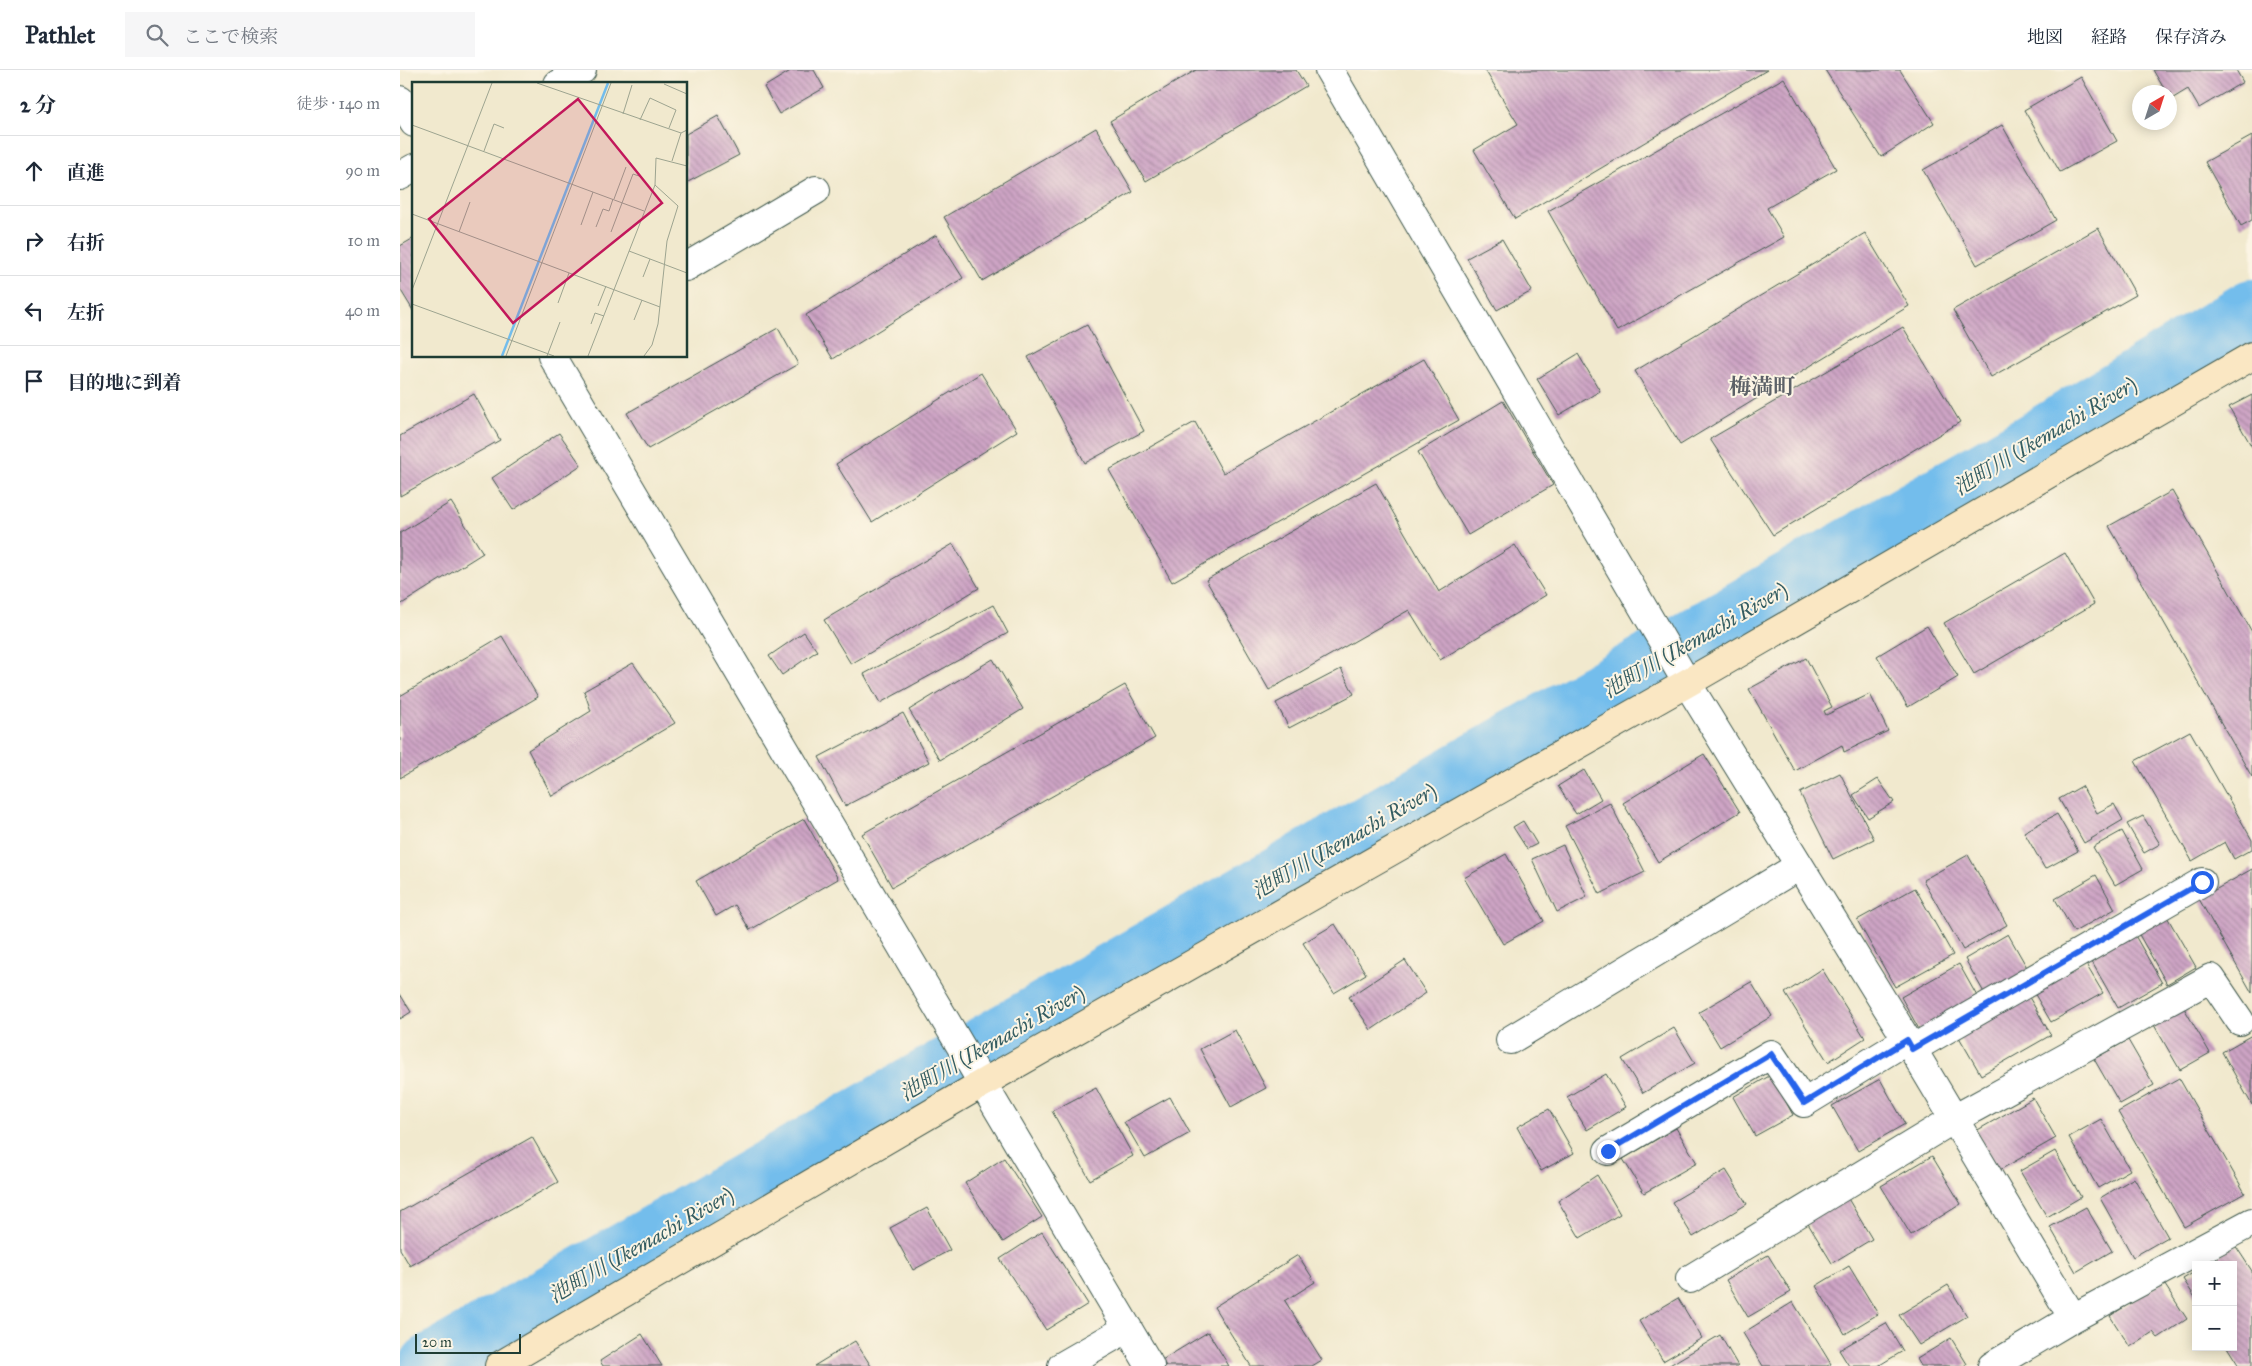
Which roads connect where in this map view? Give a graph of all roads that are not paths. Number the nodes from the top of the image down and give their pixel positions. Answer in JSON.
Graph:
{"nodes":[{"id":1,"x":582,"y":70,"type":"edge"},
{"id":2,"x":1329,"y":70,"type":"edge"},
{"id":3,"x":561,"y":82,"type":"edge"},
{"id":4,"x":400,"y":100,"type":"edge"},
{"id":5,"x":412,"y":120,"type":"edge"},
{"id":6,"x":412,"y":169,"type":"edge"},
{"id":7,"x":400,"y":176,"type":"edge"},
{"id":8,"x":816,"y":190,"type":"dead end"},
{"id":9,"x":688,"y":265,"type":"edge"},
{"id":10,"x":2252,"y":356,"type":"edge"},
{"id":11,"x":553,"y":358,"type":"edge"},
{"id":12,"x":1687,"y":683,"type":"junction"},
{"id":13,"x":1799,"y":866,"type":"junction"},
{"id":14,"x":2202,"y":882,"type":"dead end"},
{"id":15,"x":2240,"y":1021,"type":"dead end"},
{"id":16,"x":1510,"y":1040,"type":"dead end"},
{"id":17,"x":1910,"y":1044,"type":"junction"},
{"id":18,"x":983,"y":1083,"type":"junction"},
{"id":19,"x":1954,"y":1119,"type":"junction"},
{"id":20,"x":1608,"y":1151,"type":"dead end"},
{"id":21,"x":2252,"y":1222,"type":"edge"},
{"id":22,"x":1690,"y":1279,"type":"dead end"},
{"id":23,"x":2073,"y":1318,"type":"junction"},
{"id":24,"x":1128,"y":1328,"type":"junction"},
{"id":25,"x":499,"y":1366,"type":"edge"},
{"id":26,"x":1062,"y":1366,"type":"edge"},
{"id":27,"x":1150,"y":1366,"type":"edge"},
{"id":28,"x":1992,"y":1366,"type":"edge"}],
"edges":[{"from":1,"to":3,"type":"street"},
{"from":2,"to":12,"type":"street"},
{"from":4,"to":5,"type":"street"},
{"from":6,"to":7,"type":"street"},
{"from":8,"to":9,"type":"street"},
{"from":10,"to":12,"type":"street"},
{"from":11,"to":18,"type":"street"},
{"from":12,"to":13,"type":"street"},
{"from":12,"to":18,"type":"street"},
{"from":13,"to":16,"type":"street"},
{"from":13,"to":17,"type":"street"},
{"from":14,"to":17,"type":"street"},
{"from":15,"to":19,"type":"street"},
{"from":17,"to":19,"type":"street"},
{"from":17,"to":20,"type":"street"},
{"from":18,"to":24,"type":"street"},
{"from":18,"to":25,"type":"street"},
{"from":19,"to":22,"type":"street"},
{"from":19,"to":23,"type":"street"},
{"from":21,"to":23,"type":"street"},
{"from":23,"to":28,"type":"street"},
{"from":24,"to":26,"type":"street"},
{"from":24,"to":27,"type":"street"}]}
